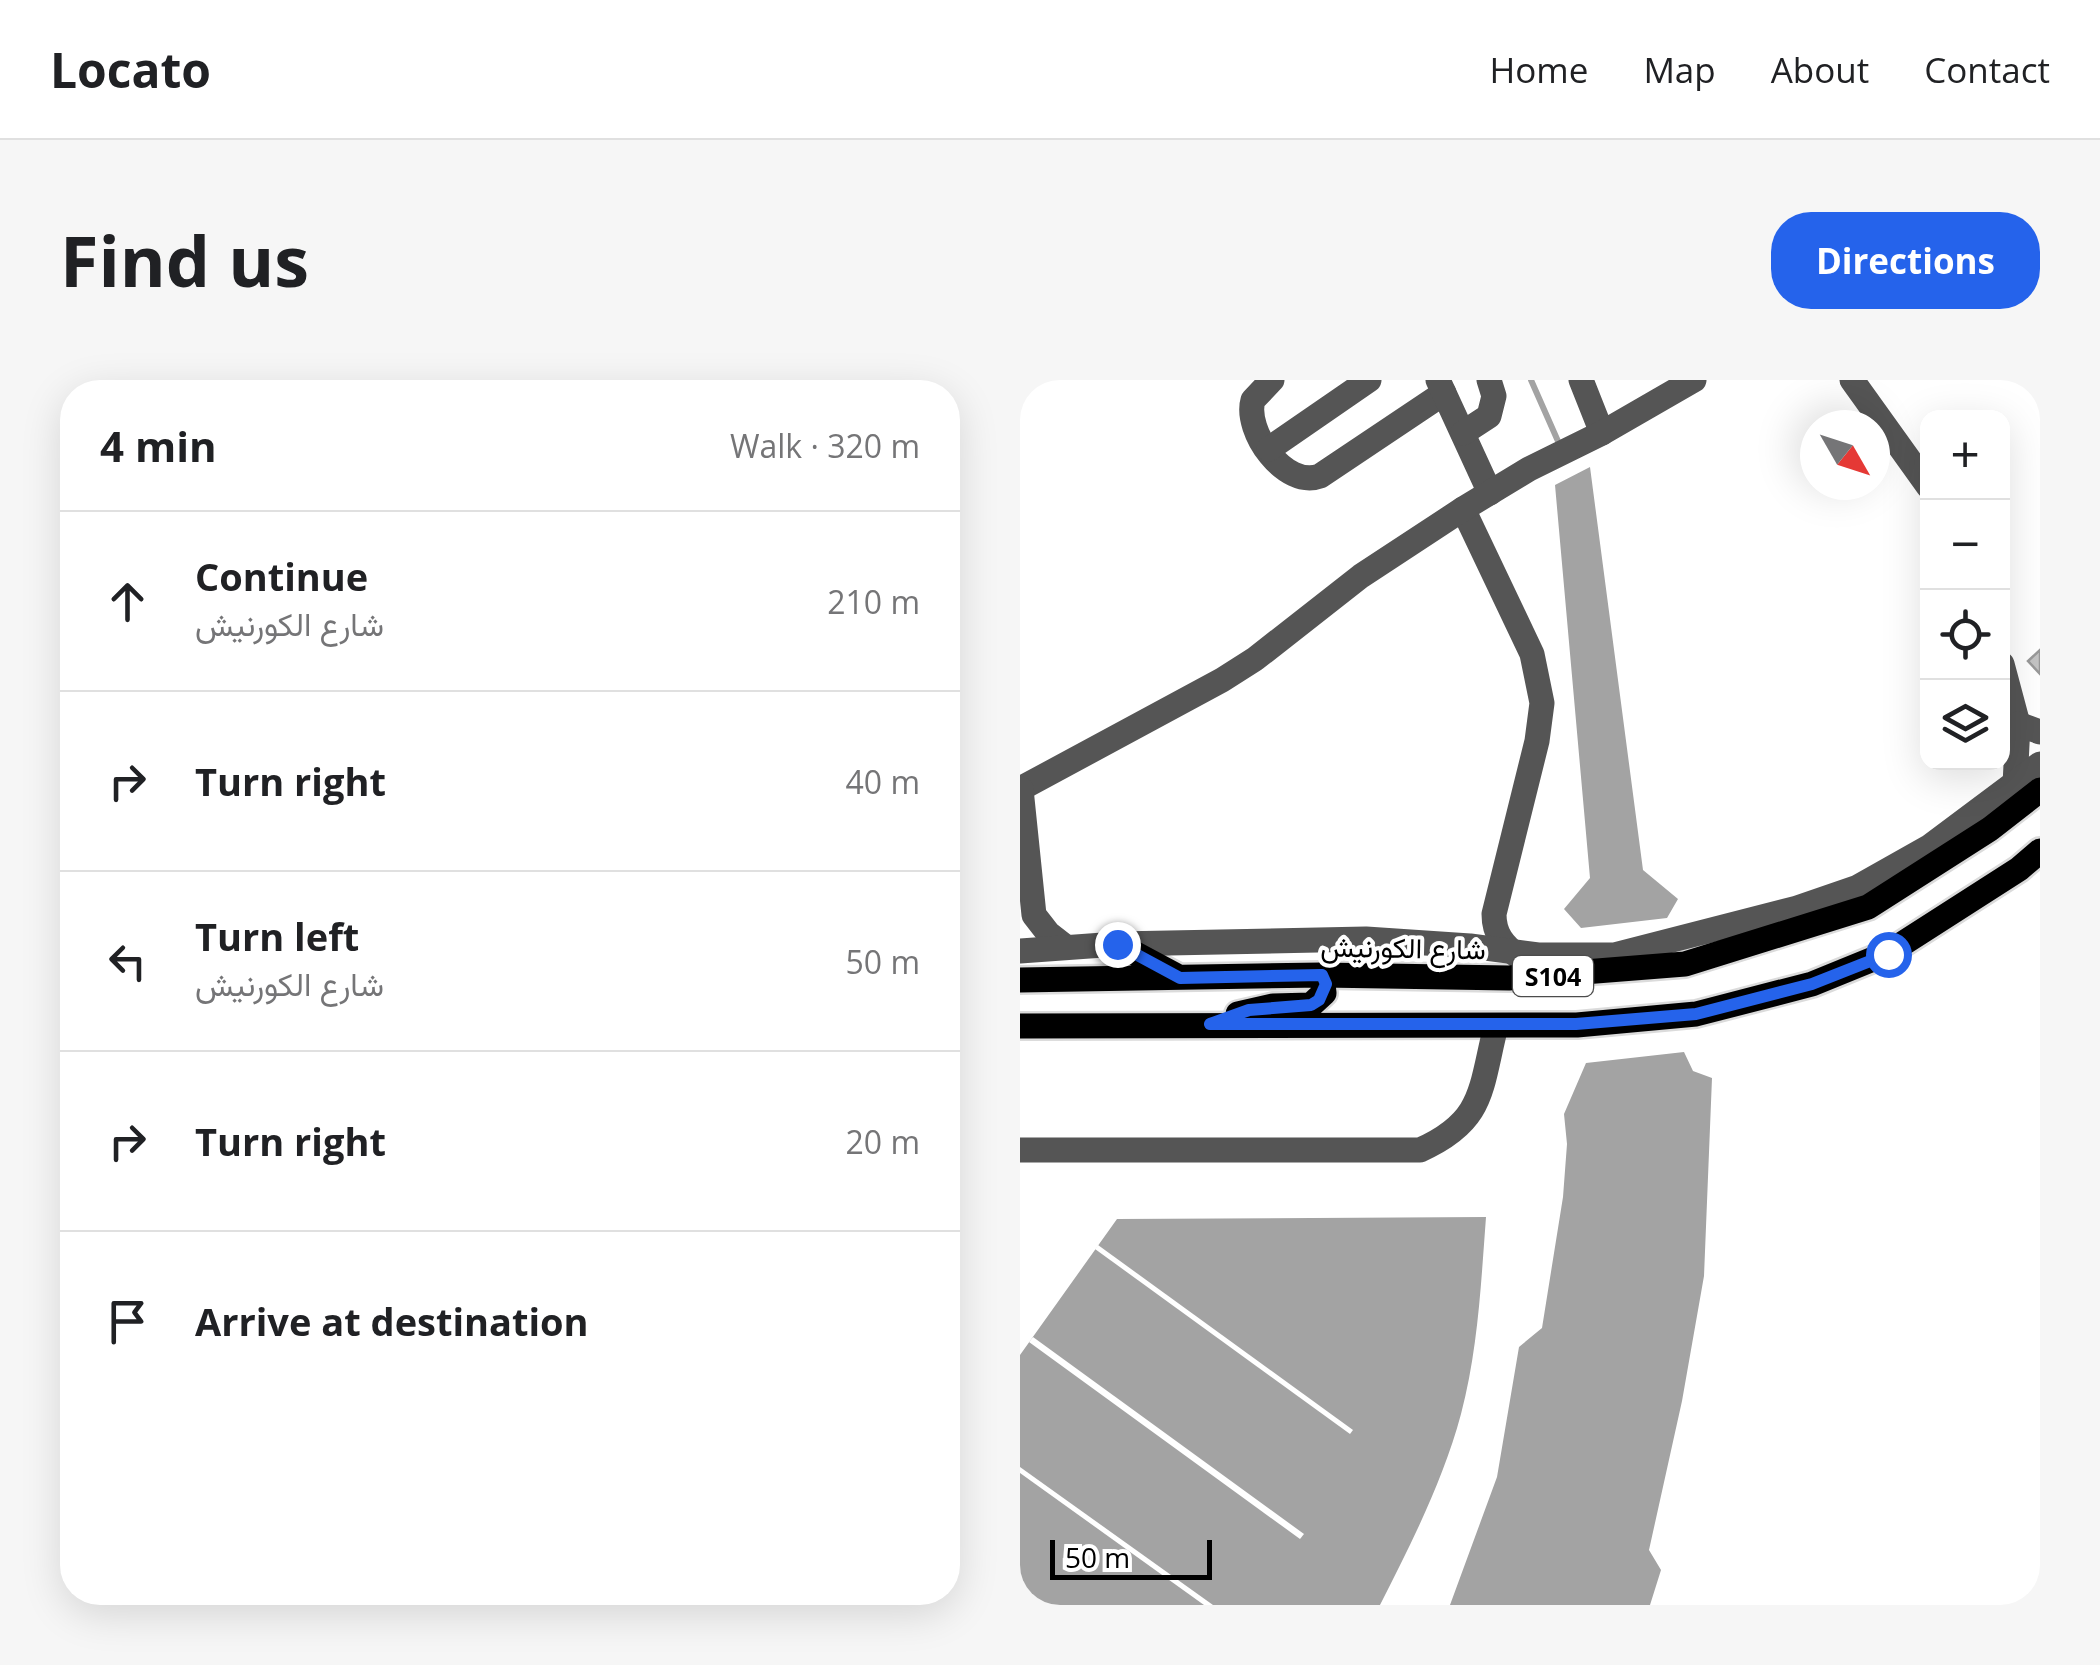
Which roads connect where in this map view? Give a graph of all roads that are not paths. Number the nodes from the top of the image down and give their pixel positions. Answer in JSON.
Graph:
{"nodes":[{"id":1,"x":1272,"y":380,"type":"edge"},
{"id":2,"x":1368,"y":380,"type":"edge"},
{"id":3,"x":1489,"y":380,"type":"edge"},
{"id":4,"x":1581,"y":380,"type":"edge"},
{"id":5,"x":1694,"y":380,"type":"edge"},
{"id":6,"x":1852,"y":380,"type":"edge"},
{"id":7,"x":1441,"y":387,"type":"edge"},
{"id":8,"x":1462,"y":433,"type":"junction"},
{"id":9,"x":1602,"y":433,"type":"junction"},
{"id":10,"x":1269,"y":449,"type":"junction"},
{"id":11,"x":1920,"y":475,"type":"edge"},
{"id":12,"x":1490,"y":492,"type":"junction"},
{"id":13,"x":1463,"y":509,"type":"junction"},
{"id":14,"x":2009,"y":680,"type":"edge"},
{"id":15,"x":2029,"y":728,"type":"edge"},
{"id":16,"x":2040,"y":764,"type":"edge"},
{"id":17,"x":2028,"y":787,"type":"edge"},
{"id":18,"x":1020,"y":789,"type":"edge"},
{"id":19,"x":1990,"y":802,"type":"junction"},
{"id":20,"x":1980,"y":835,"type":"junction"},
{"id":21,"x":2040,"y":851,"type":"edge"},
{"id":22,"x":1494,"y":914,"type":"junction"},
{"id":23,"x":1034,"y":916,"type":"junction"},
{"id":24,"x":1117,"y":944,"type":"junction"},
{"id":25,"x":1470,"y":946,"type":"junction"},
{"id":26,"x":1066,"y":947,"type":"junction"},
{"id":27,"x":1020,"y":948,"type":"edge"},
{"id":28,"x":1512,"y":952,"type":"junction"},
{"id":29,"x":1322,"y":975,"type":"junction"},
{"id":30,"x":1447,"y":977,"type":"junction"},
{"id":31,"x":1547,"y":977,"type":"junction"},
{"id":32,"x":1180,"y":978,"type":"junction"},
{"id":33,"x":1020,"y":980,"type":"edge"},
{"id":34,"x":1210,"y":1024,"type":"junction"},
{"id":35,"x":1020,"y":1026,"type":"edge"},
{"id":36,"x":1496,"y":1026,"type":"junction"},
{"id":37,"x":1020,"y":1150,"type":"edge"}],
"edges":[{"from":1,"to":10,"type":"street"},
{"from":2,"to":10,"type":"street"},
{"from":3,"to":8,"type":"street"},
{"from":4,"to":9,"type":"street"},
{"from":5,"to":9,"type":"street"},
{"from":6,"to":11,"type":"street"},
{"from":7,"to":8,"type":"street"},
{"from":7,"to":10,"type":"street"},
{"from":8,"to":12,"type":"street"},
{"from":9,"to":12,"type":"street"},
{"from":12,"to":13,"type":"street"},
{"from":13,"to":18,"type":"street"},
{"from":13,"to":22,"type":"street"},
{"from":14,"to":15,"type":"street"},
{"from":15,"to":17,"type":"street"},
{"from":16,"to":17,"type":"street"},
{"from":17,"to":19,"type":"street"},
{"from":17,"to":20,"type":"main road","name":"شارع الكورنيش","number":"S104"},
{"from":18,"to":23,"type":"street"},
{"from":19,"to":20,"type":"main road"},
{"from":19,"to":28,"type":"street"},
{"from":20,"to":31,"type":"main road","name":"شارع الكورنيش","number":"S104"},
{"from":21,"to":36,"type":"main road","number":"S104"},
{"from":22,"to":25,"type":"street"},
{"from":22,"to":28,"type":"street"},
{"from":23,"to":26,"type":"street"},
{"from":23,"to":27,"type":"street"},
{"from":24,"to":25,"type":"street"},
{"from":24,"to":26,"type":"street"},
{"from":24,"to":32,"type":"main road"},
{"from":25,"to":28,"type":"street"},
{"from":25,"to":30,"type":"street"},
{"from":26,"to":27,"type":"street"},
{"from":28,"to":31,"type":"street"},
{"from":29,"to":30,"type":"main road","name":"شارع الكورنيش","number":"S104"},
{"from":29,"to":32,"type":"main road","name":"شارع الكورنيش","number":"S104"},
{"from":29,"to":34,"type":"main road"},
{"from":30,"to":31,"type":"main road","name":"شارع الكورنيش","number":"S104"},
{"from":32,"to":33,"type":"main road","name":"شارع الكورنيش","number":"S104"},
{"from":34,"to":35,"type":"main road","number":"S104"},
{"from":34,"to":36,"type":"main road","number":"S104"},
{"from":36,"to":37,"type":"street"}]}
